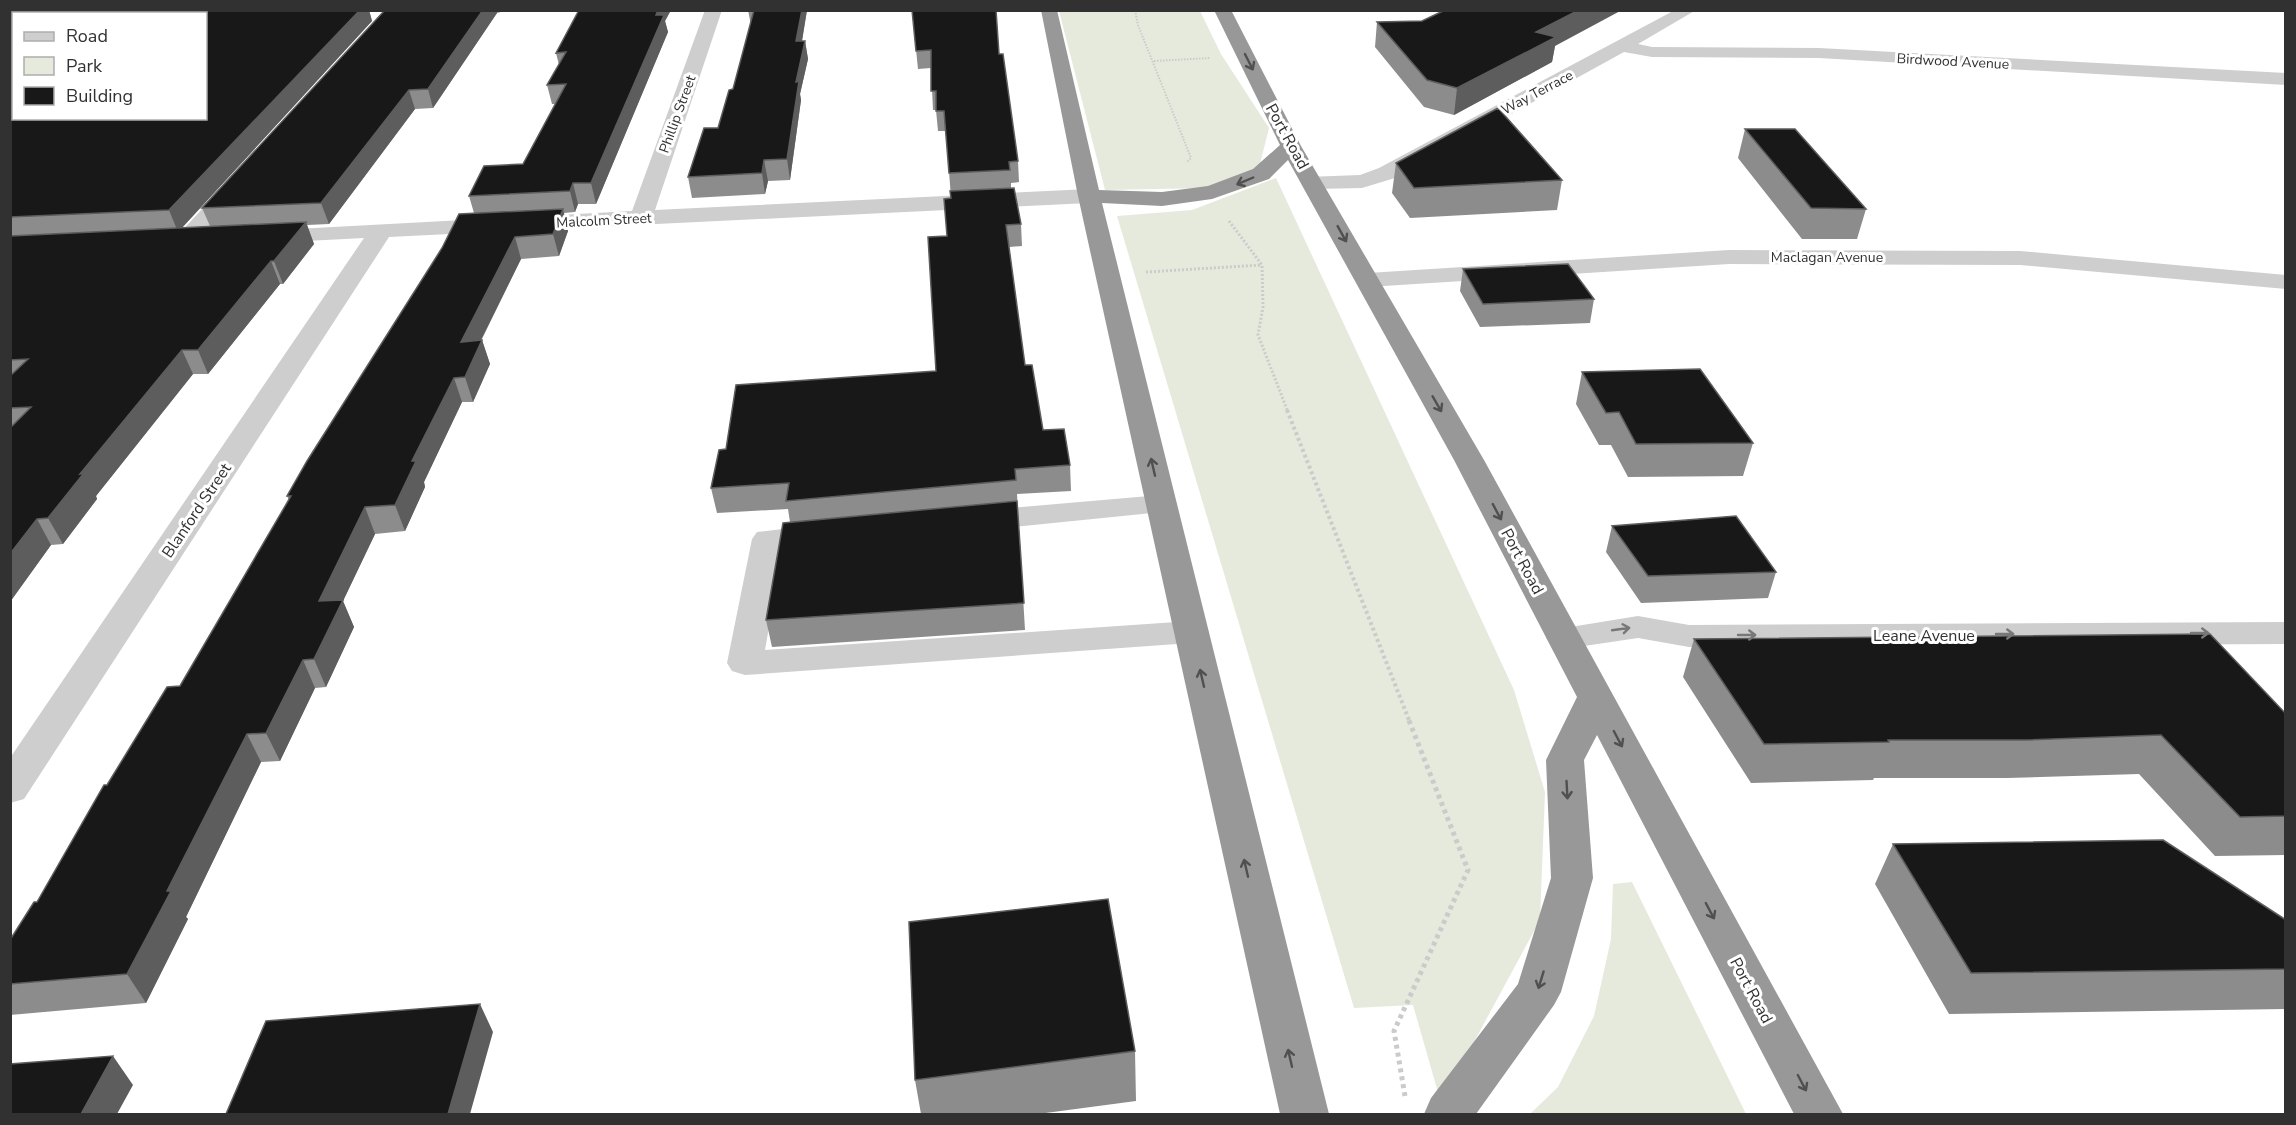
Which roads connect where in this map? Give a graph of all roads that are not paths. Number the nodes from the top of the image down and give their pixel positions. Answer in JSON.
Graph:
{"nodes":[{"id":1,"x":714,"y":10,"type":"edge"},
{"id":2,"x":1048,"y":10,"type":"edge"},
{"id":3,"x":1222,"y":10,"type":"edge"},
{"id":4,"x":1688,"y":10,"type":"edge"},
{"id":5,"x":1622,"y":46,"type":"junction"},
{"id":6,"x":2286,"y":79,"type":"edge"},
{"id":7,"x":1292,"y":146,"type":"junction"},
{"id":8,"x":251,"y":170,"type":"edge"},
{"id":9,"x":1314,"y":182,"type":"junction"},
{"id":10,"x":1089,"y":196,"type":"junction"},
{"id":11,"x":641,"y":218,"type":"junction"},
{"id":12,"x":381,"y":231,"type":"junction"},
{"id":13,"x":244,"y":237,"type":"edge"},
{"id":14,"x":221,"y":238,"type":"edge"},
{"id":15,"x":186,"y":240,"type":"junction"},
{"id":16,"x":163,"y":241,"type":"edge"},
{"id":17,"x":1368,"y":280,"type":"junction"},
{"id":18,"x":2286,"y":282,"type":"edge"},
{"id":19,"x":1161,"y":504,"type":"junction"},
{"id":20,"x":943,"y":524,"type":"edge"},
{"id":21,"x":850,"y":532,"type":"edge"},
{"id":22,"x":1191,"y":632,"type":"junction"},
{"id":23,"x":2286,"y":633,"type":"edge"},
{"id":24,"x":1564,"y":638,"type":"junction"},
{"id":25,"x":1596,"y":697,"type":"junction"},
{"id":26,"x":10,"y":789,"type":"edge"},
{"id":27,"x":1304,"y":1114,"type":"edge"},
{"id":28,"x":1448,"y":1114,"type":"edge"},
{"id":29,"x":1819,"y":1114,"type":"edge"}],
"edges":[{"from":1,"to":11,"type":"street","name":"Phillip Street"},
{"from":2,"to":10,"type":"highway"},
{"from":3,"to":7,"type":"highway","name":"Port Road","one_way":true},
{"from":4,"to":5,"type":"street","name":"Way Terrace"},
{"from":5,"to":6,"type":"street","name":"Birdwood Avenue"},
{"from":5,"to":9,"type":"street","name":"Way Terrace"},
{"from":7,"to":9,"type":"highway","name":"Port Road"},
{"from":7,"to":10,"type":"highway","one_way":true},
{"from":8,"to":15,"type":"street"},
{"from":9,"to":17,"type":"highway","name":"Port Road","one_way":true},
{"from":10,"to":11,"type":"street","name":"Malcolm Street"},
{"from":19,"to":10,"type":"highway","one_way":true},
{"from":11,"to":12,"type":"street","name":"Malcolm Street"},
{"from":12,"to":13,"type":"street","name":"Malcolm Street"},
{"from":12,"to":26,"type":"street","name":"Blanford Street"},
{"from":14,"to":15,"type":"street"},
{"from":15,"to":16,"type":"street"},
{"from":17,"to":18,"type":"street","name":"Maclagan Avenue"},
{"from":17,"to":24,"type":"highway","name":"Port Road","one_way":true},
{"from":19,"to":20,"type":"street"},
{"from":19,"to":22,"type":"highway"},
{"from":21,"to":22,"type":"street"},
{"from":27,"to":22,"type":"highway","one_way":true},
{"from":24,"to":23,"type":"street","name":"Leane Avenue","one_way":true},
{"from":24,"to":25,"type":"highway","name":"Port Road"},
{"from":25,"to":28,"type":"highway","one_way":true},
{"from":25,"to":29,"type":"highway","name":"Port Road","one_way":true}]}
